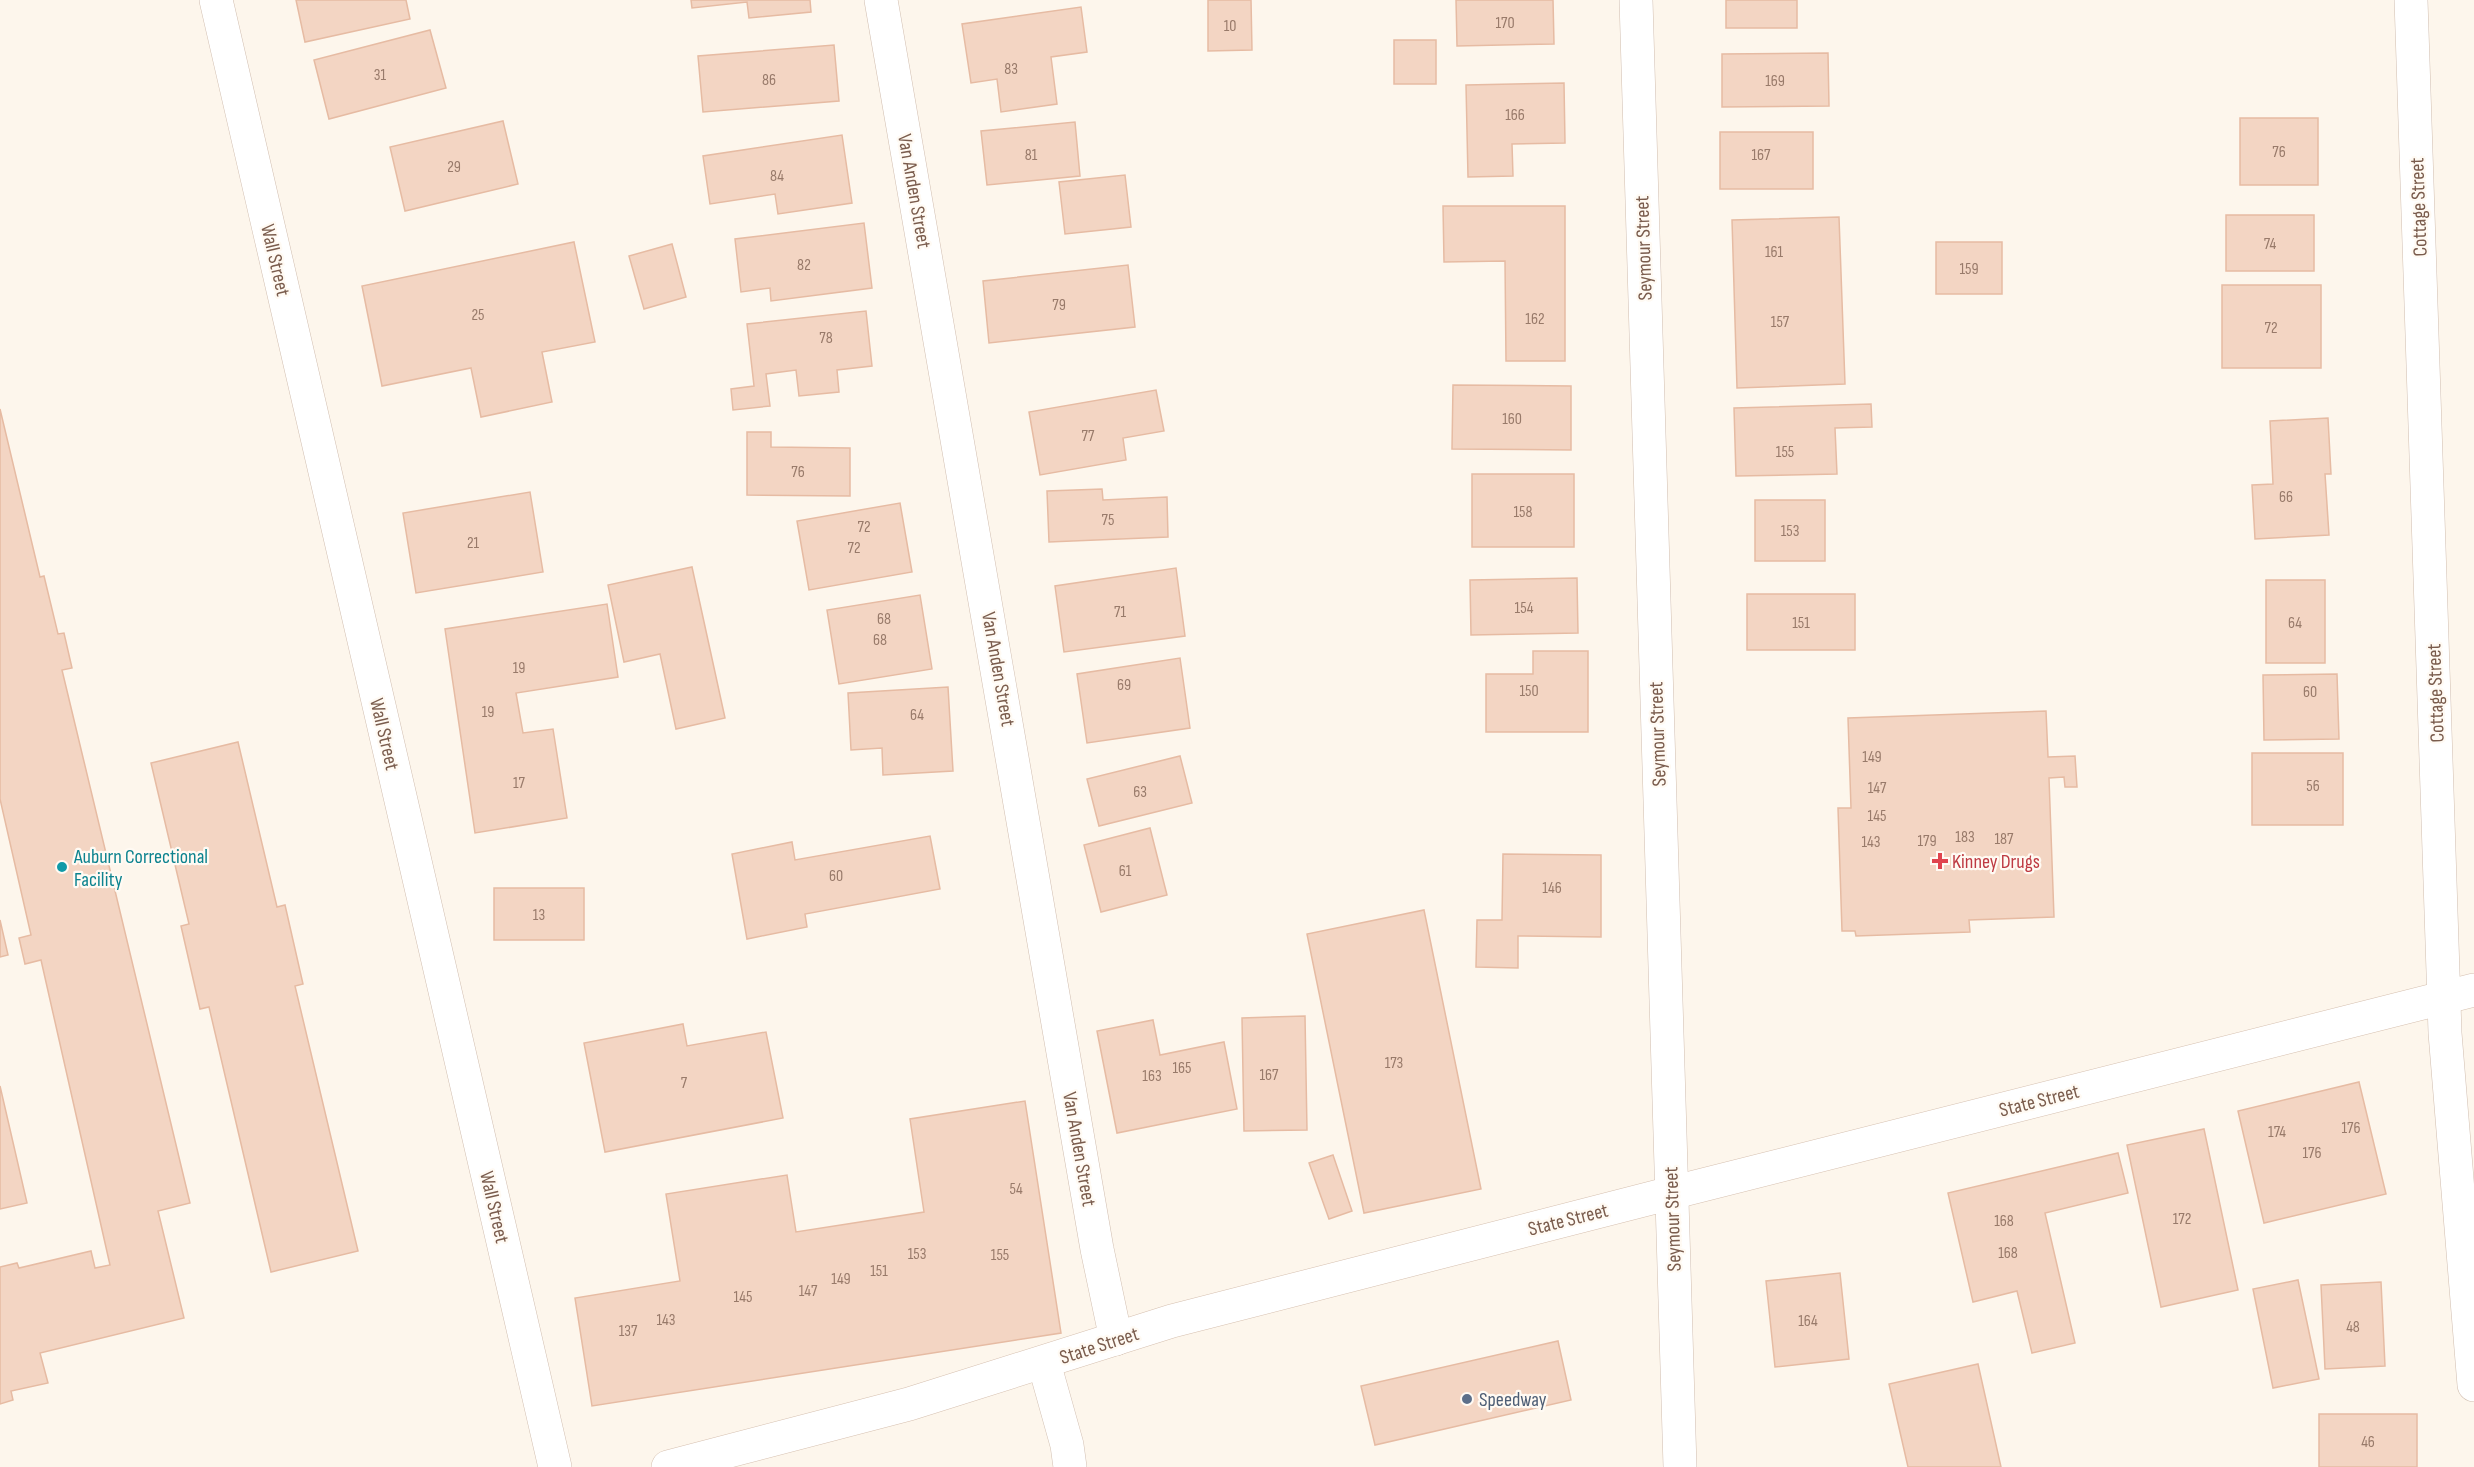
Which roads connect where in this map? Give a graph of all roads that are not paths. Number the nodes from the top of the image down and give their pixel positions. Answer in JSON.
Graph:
{"nodes":[{"id":1,"x":216,"y":0,"type":"edge"},
{"id":2,"x":881,"y":0,"type":"edge"},
{"id":3,"x":1636,"y":0,"type":"edge"},
{"id":4,"x":2411,"y":0,"type":"edge"},
{"id":5,"x":2459,"y":994,"type":"edge"},
{"id":6,"x":1671,"y":1193,"type":"junction"},
{"id":7,"x":1116,"y":1339,"type":"junction"},
{"id":8,"x":1044,"y":1363,"type":"junction"},
{"id":9,"x":2474,"y":1385,"type":"edge"},
{"id":10,"x":555,"y":1467,"type":"edge"},
{"id":11,"x":668,"y":1467,"type":"edge"},
{"id":12,"x":1070,"y":1467,"type":"edge"},
{"id":13,"x":1680,"y":1467,"type":"edge"}],
"edges":[{"from":1,"to":10,"type":"street","name":"Wall Street"},
{"from":2,"to":7,"type":"street","name":"Van Anden Street"},
{"from":3,"to":6,"type":"street","name":"Seymour Street"},
{"from":4,"to":5,"type":"street","name":"Cottage Street"},
{"from":5,"to":6,"type":"street","name":"State Street"},
{"from":5,"to":9,"type":"street","name":"Cottage Street"},
{"from":6,"to":7,"type":"street","name":"State Street"},
{"from":6,"to":13,"type":"street","name":"Seymour Street"},
{"from":7,"to":8,"type":"street","name":"State Street"},
{"from":8,"to":11,"type":"street","name":"State Street"},
{"from":8,"to":12,"type":"street"}]}
